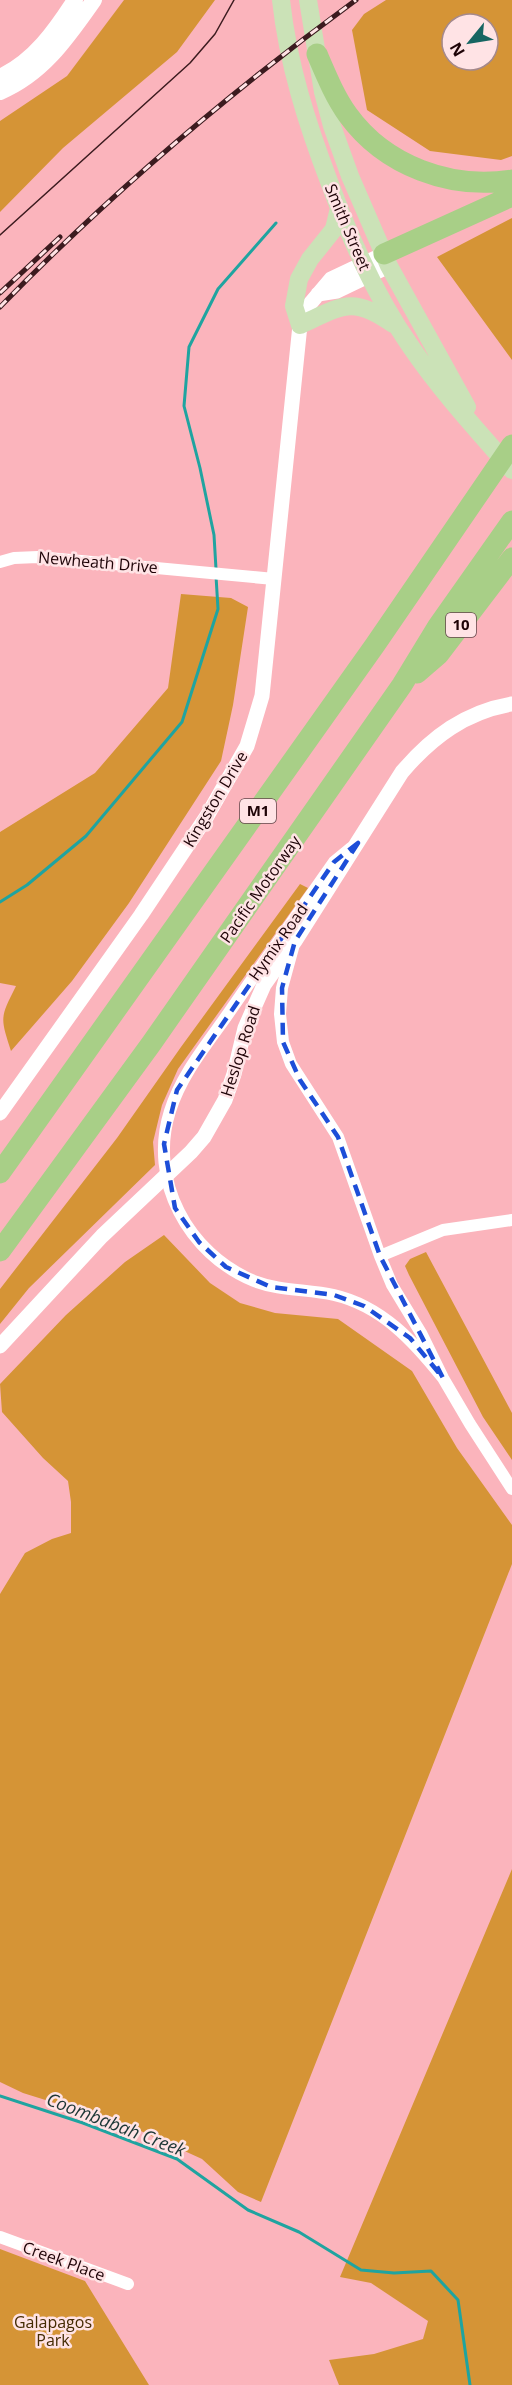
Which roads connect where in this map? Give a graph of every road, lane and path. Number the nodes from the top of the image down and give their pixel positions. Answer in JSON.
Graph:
{"nodes":[{"id":1,"x":75,"y":0,"type":"edge"},
{"id":2,"x":94,"y":0,"type":"edge"},
{"id":3,"x":281,"y":0,"type":"edge"},
{"id":4,"x":308,"y":0,"type":"edge"},
{"id":5,"x":317,"y":54,"type":"junction"},
{"id":6,"x":0,"y":77,"type":"edge"},
{"id":7,"x":0,"y":92,"type":"edge"},
{"id":8,"x":512,"y":180,"type":"edge"},
{"id":9,"x":512,"y":196,"type":"edge"},
{"id":10,"x":339,"y":208,"type":"junction"},
{"id":11,"x":387,"y":260,"type":"junction"},
{"id":12,"x":366,"y":270,"type":"junction"},
{"id":13,"x":300,"y":325,"type":"junction"},
{"id":14,"x":398,"y":327,"type":"junction"},
{"id":15,"x":475,"y":425,"type":"junction"},
{"id":16,"x":512,"y":445,"type":"edge"},
{"id":17,"x":512,"y":470,"type":"edge"},
{"id":18,"x":512,"y":521,"type":"edge"},
{"id":19,"x":512,"y":558,"type":"edge"},
{"id":20,"x":0,"y":562,"type":"edge"},
{"id":21,"x":274,"y":579,"type":"junction"},
{"id":22,"x":402,"y":685,"type":"junction"},
{"id":23,"x":512,"y":704,"type":"edge"},
{"id":24,"x":358,"y":843,"type":"junction"},
{"id":25,"x":295,"y":941,"type":"junction"},
{"id":26,"x":0,"y":1113,"type":"edge"},
{"id":27,"x":0,"y":1173,"type":"edge"},
{"id":28,"x":512,"y":1220,"type":"edge"},
{"id":29,"x":0,"y":1251,"type":"edge"},
{"id":30,"x":380,"y":1256,"type":"junction"},
{"id":31,"x":0,"y":1346,"type":"edge"},
{"id":32,"x":443,"y":1378,"type":"junction"},
{"id":33,"x":512,"y":1489,"type":"edge"},
{"id":34,"x":0,"y":2237,"type":"edge"},
{"id":35,"x":128,"y":2284,"type":"dead end"}],
"edges":[{"from":1,"to":6,"type":"main road"},
{"from":2,"to":7,"type":"main road"},
{"from":3,"to":10,"type":"main road","name":"Smith Street"},
{"from":4,"to":5,"type":"main road","name":"Smith Street"},
{"from":5,"to":8,"type":"highway"},
{"from":5,"to":11,"type":"main road","name":"Smith Street"},
{"from":9,"to":11,"type":"highway"},
{"from":10,"to":12,"type":"main road","name":"Smith Street"},
{"from":10,"to":13,"type":"main road"},
{"from":11,"to":12,"type":"street","name":"Kingston Drive"},
{"from":11,"to":15,"type":"main road","name":"Smith Street"},
{"from":12,"to":13,"type":"street","name":"Kingston Drive"},
{"from":12,"to":14,"type":"main road","name":"Smith Street"},
{"from":13,"to":14,"type":"main road"},
{"from":13,"to":21,"type":"street","name":"Kingston Drive"},
{"from":14,"to":15,"type":"main road","name":"Smith Street"},
{"from":15,"to":17,"type":"main road","name":"Smith Street"},
{"from":16,"to":27,"type":"highway","number":"M1"},
{"from":18,"to":22,"type":"highway","name":"Pacific Motorway","number":"M1"},
{"from":19,"to":22,"type":"highway","number":"10"},
{"from":20,"to":21,"type":"street","name":"Newheath Drive"},
{"from":21,"to":26,"type":"street","name":"Kingston Drive"},
{"from":22,"to":29,"type":"highway","name":"Pacific Motorway","number":"M1"},
{"from":23,"to":24,"type":"street","name":"Heslop Road"},
{"from":24,"to":25,"type":"street","name":"Heslop Road"},
{"from":24,"to":32,"type":"street","name":"Hymix Road"},
{"from":25,"to":30,"type":"street","name":"Hymix Road"},
{"from":25,"to":31,"type":"street","name":"Heslop Road"},
{"from":28,"to":30,"type":"street"},
{"from":30,"to":32,"type":"street","name":"Hymix Road"},
{"from":32,"to":33,"type":"street","name":"Hymix Road"},
{"from":34,"to":35,"type":"street","name":"Creek Place"}]}
